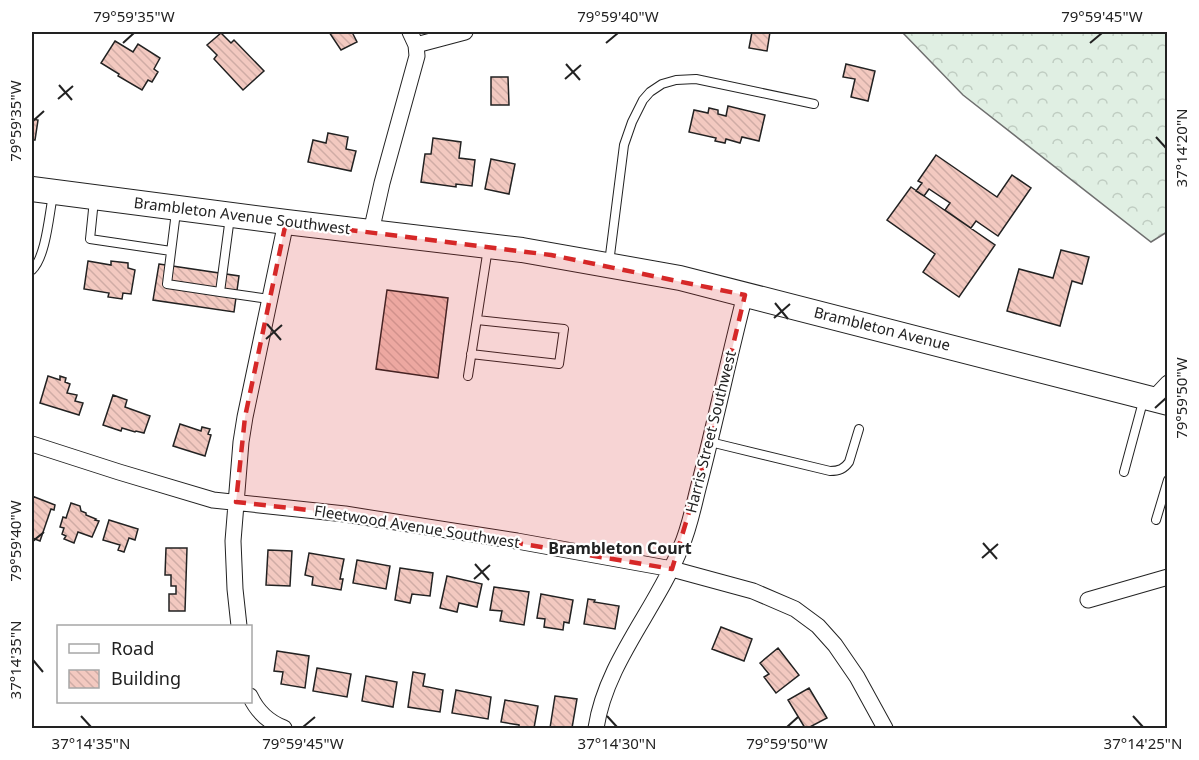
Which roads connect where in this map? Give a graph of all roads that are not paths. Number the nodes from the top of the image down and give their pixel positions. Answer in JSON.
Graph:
{"nodes":[{"id":1,"x":465,"y":32,"type":"edge"},
{"id":2,"x":413,"y":38,"type":"edge"},
{"id":3,"x":814,"y":104,"type":"dead end"},
{"id":4,"x":42,"y":191,"type":"edge"},
{"id":5,"x":94,"y":198,"type":"junction"},
{"id":6,"x":177,"y":208,"type":"junction"},
{"id":7,"x":230,"y":215,"type":"junction"},
{"id":8,"x":286,"y":222,"type":"junction"},
{"id":9,"x":371,"y":232,"type":"junction"},
{"id":10,"x":453,"y":243,"type":"joint"},
{"id":11,"x":489,"y":247,"type":"junction"},
{"id":12,"x":171,"y":251,"type":"junction"},
{"id":13,"x":609,"y":265,"type":"junction"},
{"id":14,"x":32,"y":270,"type":"edge"},
{"id":15,"x":220,"y":292,"type":"junction"},
{"id":16,"x":745,"y":295,"type":"junction"},
{"id":17,"x":269,"y":299,"type":"junction"},
{"id":18,"x":477,"y":320,"type":"junction"},
{"id":19,"x":471,"y":354,"type":"junction"},
{"id":20,"x":468,"y":376,"type":"dead end"},
{"id":21,"x":1158,"y":396,"type":"edge"},
{"id":22,"x":860,"y":429,"type":"dead end"},
{"id":23,"x":710,"y":441,"type":"junction"},
{"id":24,"x":32,"y":444,"type":"edge"},
{"id":25,"x":1124,"y":472,"type":"dead end"},
{"id":26,"x":1167,"y":480,"type":"edge"},
{"id":27,"x":236,"y":502,"type":"junction"},
{"id":28,"x":1156,"y":520,"type":"dead end"},
{"id":29,"x":672,"y":569,"type":"junction"},
{"id":30,"x":1167,"y":577,"type":"edge"},
{"id":31,"x":1088,"y":600,"type":"dead end"},
{"id":32,"x":239,"y":625,"type":"edge"},
{"id":33,"x":252,"y":699,"type":"edge"},
{"id":34,"x":284,"y":729,"type":"edge"},
{"id":35,"x":596,"y":729,"type":"edge"},
{"id":36,"x":885,"y":729,"type":"edge"}],
"edges":[{"from":1,"to":2,"type":"street"},
{"from":2,"to":9,"type":"street"},
{"from":3,"to":13,"type":"lane"},
{"from":4,"to":5,"type":"main road","name":"Brambleton Avenue Southwest"},
{"from":4,"to":14,"type":"lane"},
{"from":5,"to":6,"type":"main road","name":"Brambleton Avenue Southwest"},
{"from":5,"to":12,"type":"lane"},
{"from":6,"to":7,"type":"main road","name":"Brambleton Avenue Southwest"},
{"from":6,"to":12,"type":"lane"},
{"from":7,"to":8,"type":"main road","name":"Brambleton Avenue Southwest"},
{"from":7,"to":15,"type":"lane"},
{"from":8,"to":9,"type":"main road","name":"Brambleton Avenue Southwest"},
{"from":8,"to":17,"type":"street"},
{"from":9,"to":10,"type":"main road","name":"Brambleton Avenue Southwest"},
{"from":10,"to":11,"type":"main road","name":"Brambleton Avenue"},
{"from":11,"to":13,"type":"main road","name":"Brambleton Avenue"},
{"from":11,"to":18,"type":"lane"},
{"from":12,"to":15,"type":"lane"},
{"from":13,"to":16,"type":"main road","name":"Brambleton Avenue"},
{"from":15,"to":17,"type":"lane"},
{"from":16,"to":21,"type":"main road","name":"Brambleton Avenue"},
{"from":16,"to":23,"type":"street","name":"Harris Street Southwest"},
{"from":17,"to":27,"type":"street"},
{"from":18,"to":19,"type":"lane"},
{"from":18,"to":19,"type":"lane"},
{"from":19,"to":20,"type":"lane"},
{"from":21,"to":25,"type":"lane"},
{"from":22,"to":23,"type":"lane"},
{"from":23,"to":29,"type":"street","name":"Harris Street Southwest"},
{"from":24,"to":27,"type":"street","name":"Fleetwood Avenue Southwest"},
{"from":26,"to":28,"type":"lane"},
{"from":27,"to":29,"type":"street","name":"Fleetwood Avenue Southwest"},
{"from":27,"to":32,"type":"street"},
{"from":29,"to":35,"type":"street","name":"Harris Street Southwest"},
{"from":29,"to":36,"type":"street","name":"Fleetwood Avenue Southwest"},
{"from":30,"to":31,"type":"street"},
{"from":33,"to":34,"type":"street"}]}
